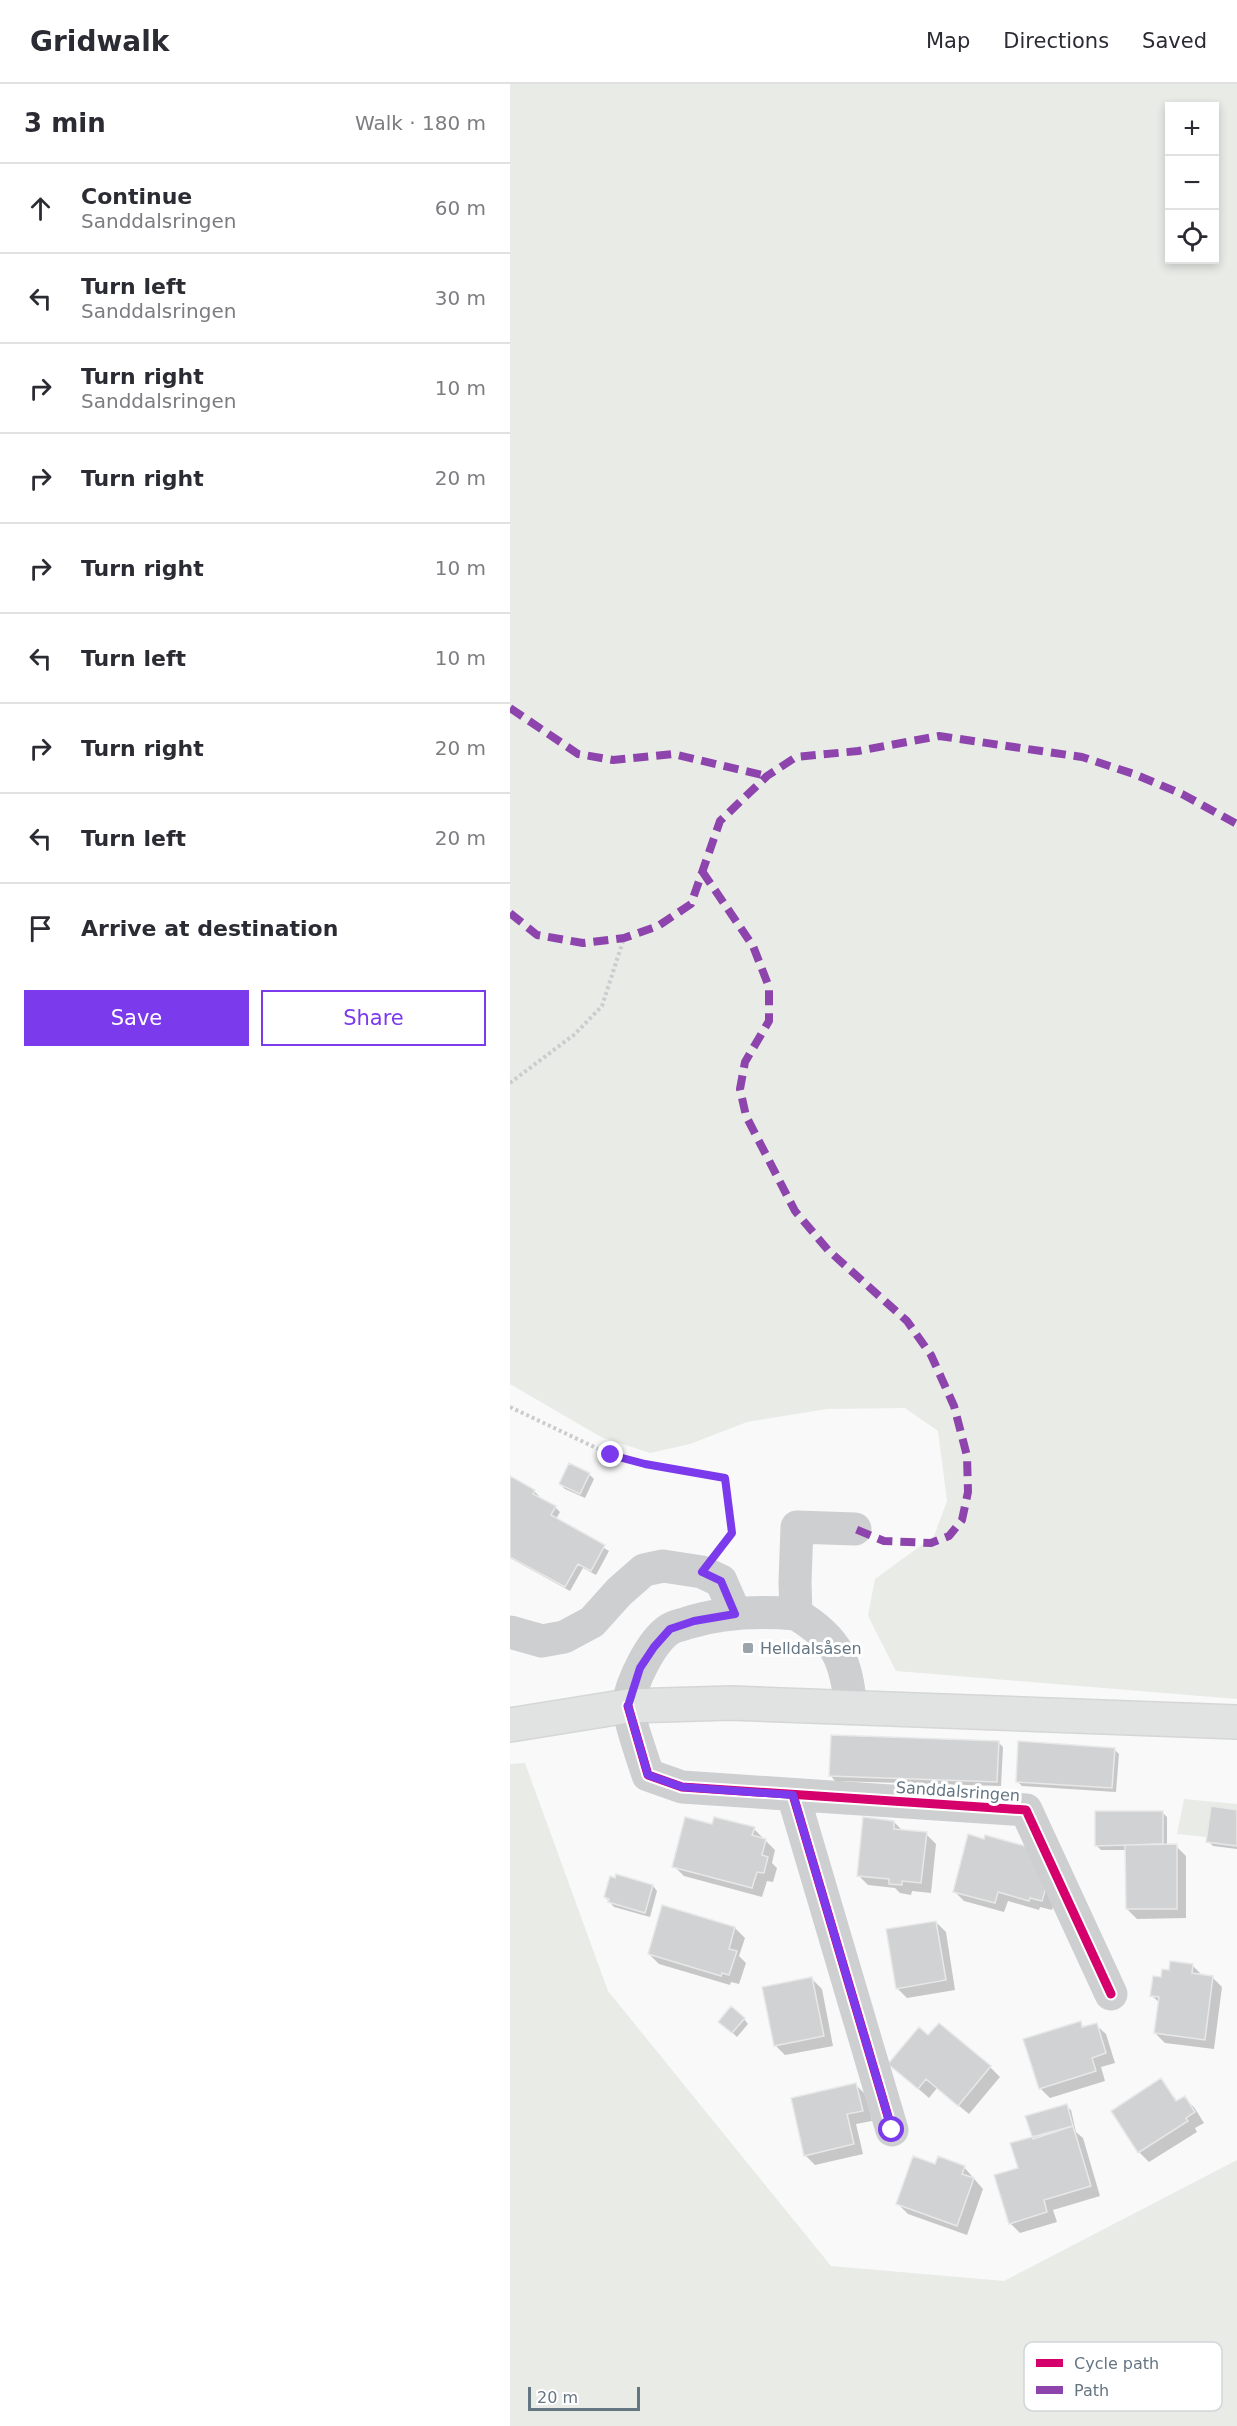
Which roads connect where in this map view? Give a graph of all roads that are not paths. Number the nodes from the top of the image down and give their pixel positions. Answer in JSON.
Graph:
{"nodes":[{"id":1,"x":855,"y":1529,"type":"dead end"},
{"id":2,"x":735,"y":1614,"type":"junction"},
{"id":3,"x":796,"y":1614,"type":"junction"},
{"id":4,"x":510,"y":1632,"type":"edge"},
{"id":5,"x":628,"y":1706,"type":"junction"},
{"id":6,"x":851,"y":1708,"type":"junction"},
{"id":7,"x":1237,"y":1722,"type":"edge"},
{"id":8,"x":510,"y":1725,"type":"edge"},
{"id":9,"x":793,"y":1795,"type":"junction"},
{"id":10,"x":1111,"y":1994,"type":"dead end"},
{"id":11,"x":892,"y":2130,"type":"dead end"}],
"edges":[{"from":1,"to":3,"type":"street"},
{"from":2,"to":3,"type":"street"},
{"from":2,"to":4,"type":"street"},
{"from":2,"to":5,"type":"street"},
{"from":3,"to":6,"type":"street"},
{"from":5,"to":6,"type":"main road"},
{"from":5,"to":8,"type":"main road"},
{"from":5,"to":9,"type":"street","name":"Sanddalsringen"},
{"from":6,"to":7,"type":"main road"},
{"from":9,"to":10,"type":"street","name":"Sanddalsringen"},
{"from":9,"to":11,"type":"street"}]}
